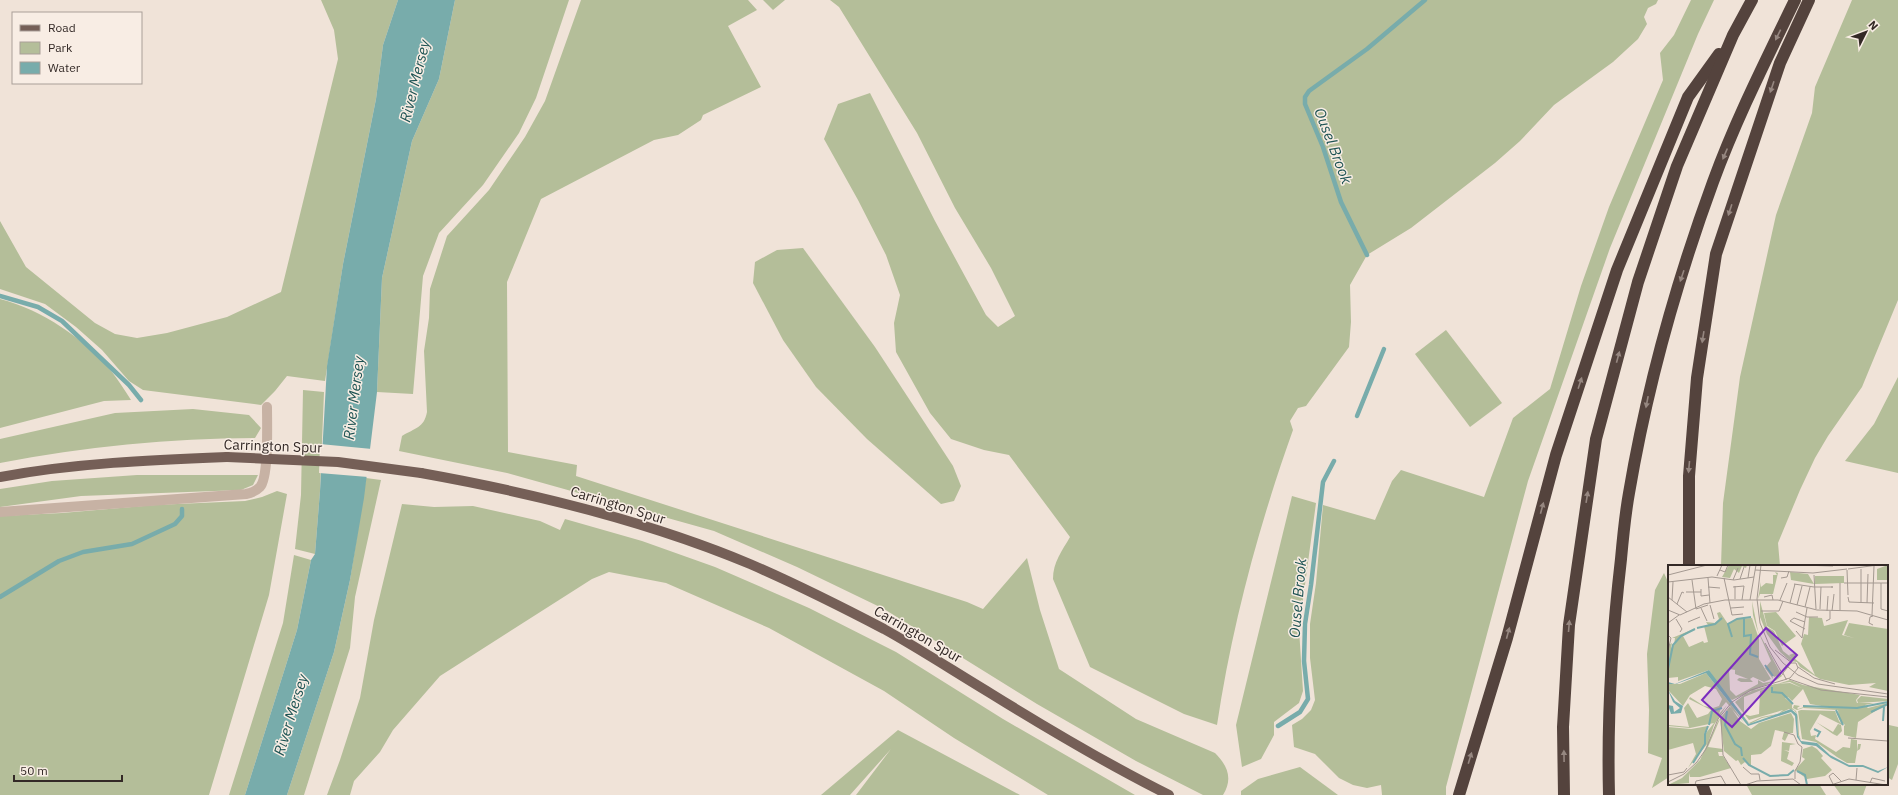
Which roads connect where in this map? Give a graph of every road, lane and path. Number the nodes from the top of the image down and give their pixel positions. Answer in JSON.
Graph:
{"nodes":[{"id":1,"x":1752,"y":0,"type":"edge"},
{"id":2,"x":1795,"y":0,"type":"edge"},
{"id":3,"x":1809,"y":0,"type":"edge"},
{"id":4,"x":1733,"y":35,"type":"junction"},
{"id":5,"x":267,"y":407,"type":"dead end"},
{"id":6,"x":0,"y":477,"type":"edge"},
{"id":7,"x":0,"y":512,"type":"edge"},
{"id":8,"x":1689,"y":565,"type":"edge"},
{"id":9,"x":1702,"y":785,"type":"edge"},
{"id":10,"x":1169,"y":795,"type":"edge"},
{"id":11,"x":1459,"y":795,"type":"edge"},
{"id":12,"x":1564,"y":795,"type":"edge"},
{"id":13,"x":1609,"y":795,"type":"edge"},
{"id":14,"x":1706,"y":795,"type":"edge"}],
"edges":[{"from":1,"to":4,"type":"highway"},
{"from":2,"to":13,"type":"highway","one_way":true},
{"from":3,"to":8,"type":"highway","one_way":true},
{"from":11,"to":4,"type":"highway","one_way":true},
{"from":12,"to":4,"type":"highway","one_way":true},
{"from":5,"to":7,"type":"street"},
{"from":6,"to":10,"type":"main road","name":"Carrington Spur","bridge":true},
{"from":9,"to":14,"type":"highway"}]}
